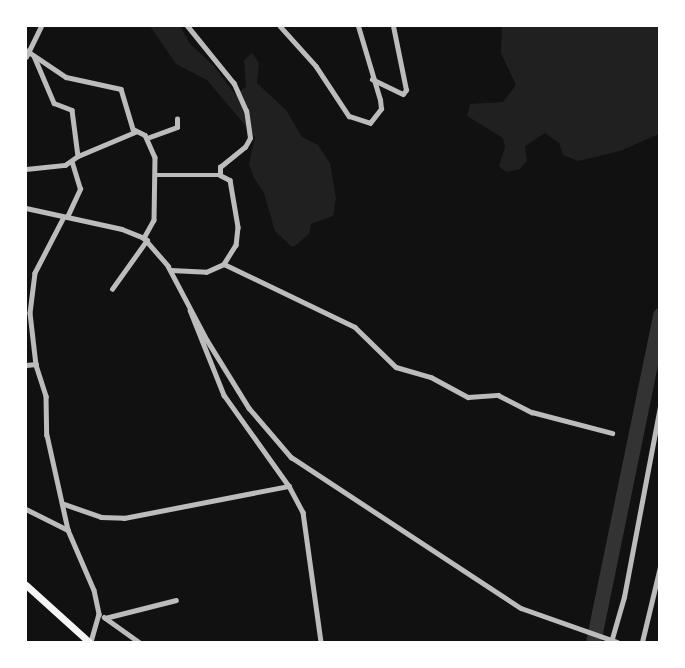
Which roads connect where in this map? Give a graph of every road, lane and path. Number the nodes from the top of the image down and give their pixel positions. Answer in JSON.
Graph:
{"nodes":[{"id":1,"x":41,"y":26,"type":"edge"},
{"id":2,"x":187,"y":26,"type":"edge"},
{"id":3,"x":280,"y":26,"type":"edge"},
{"id":4,"x":358,"y":26,"type":"edge"},
{"id":5,"x":393,"y":26,"type":"edge"},
{"id":6,"x":28,"y":54,"type":"edge"},
{"id":7,"x":371,"y":79,"type":"junction"},
{"id":8,"x":177,"y":119,"type":"dead end"},
{"id":9,"x":135,"y":132,"type":"junction"},
{"id":10,"x":147,"y":138,"type":"junction"},
{"id":11,"x":78,"y":156,"type":"junction"},
{"id":12,"x":72,"y":163,"type":"junction"},
{"id":13,"x":26,"y":169,"type":"edge"},
{"id":14,"x":156,"y":174,"type":"junction"},
{"id":15,"x":220,"y":175,"type":"junction"},
{"id":16,"x":26,"y":208,"type":"edge"},
{"id":17,"x":65,"y":217,"type":"junction"},
{"id":18,"x":146,"y":239,"type":"junction"},
{"id":19,"x":224,"y":264,"type":"junction"},
{"id":20,"x":171,"y":270,"type":"junction"},
{"id":21,"x":112,"y":289,"type":"dead end"},
{"id":22,"x":190,"y":308,"type":"junction"},
{"id":23,"x":28,"y":314,"type":"edge"},
{"id":24,"x":36,"y":363,"type":"junction"},
{"id":25,"x":26,"y":364,"type":"edge"},
{"id":26,"x":660,"y":407,"type":"edge"},
{"id":27,"x":612,"y":433,"type":"dead end"},
{"id":28,"x":651,"y":444,"type":"junction"},
{"id":29,"x":660,"y":447,"type":"edge"},
{"id":30,"x":289,"y":486,"type":"junction"},
{"id":31,"x":64,"y":504,"type":"junction"},
{"id":32,"x":26,"y":509,"type":"edge"},
{"id":33,"x":68,"y":530,"type":"junction"},
{"id":34,"x":660,"y":567,"type":"edge"},
{"id":35,"x":26,"y":585,"type":"edge"},
{"id":36,"x":176,"y":600,"type":"dead end"},
{"id":37,"x":99,"y":614,"type":"junction"},
{"id":38,"x":105,"y":618,"type":"junction"},
{"id":39,"x":612,"y":641,"type":"edge"},
{"id":40,"x":90,"y":642,"type":"edge"},
{"id":41,"x":140,"y":642,"type":"edge"},
{"id":42,"x":321,"y":642,"type":"edge"},
{"id":43,"x":642,"y":642,"type":"edge"}],
"edges":[{"from":1,"to":6,"type":"street"},
{"from":2,"to":15,"type":"street"},
{"from":3,"to":7,"type":"street"},
{"from":4,"to":7,"type":"street"},
{"from":5,"to":7,"type":"street"},
{"from":6,"to":9,"type":"street"},
{"from":6,"to":11,"type":"street"},
{"from":8,"to":10,"type":"street"},
{"from":9,"to":10,"type":"street"},
{"from":9,"to":11,"type":"street"},
{"from":10,"to":14,"type":"street"},
{"from":11,"to":12,"type":"street"},
{"from":12,"to":13,"type":"street"},
{"from":12,"to":17,"type":"street"},
{"from":14,"to":15,"type":"street"},
{"from":14,"to":18,"type":"street"},
{"from":15,"to":19,"type":"street"},
{"from":16,"to":17,"type":"street"},
{"from":17,"to":18,"type":"street"},
{"from":17,"to":23,"type":"street"},
{"from":18,"to":20,"type":"street"},
{"from":18,"to":21,"type":"street"},
{"from":19,"to":20,"type":"street"},
{"from":19,"to":27,"type":"street"},
{"from":20,"to":22,"type":"street"},
{"from":22,"to":30,"type":"street"},
{"from":22,"to":39,"type":"street"},
{"from":23,"to":24,"type":"street"},
{"from":24,"to":25,"type":"street"},
{"from":24,"to":31,"type":"street"},
{"from":26,"to":28,"type":"street"},
{"from":28,"to":29,"type":"street"},
{"from":28,"to":39,"type":"street"},
{"from":30,"to":31,"type":"street"},
{"from":30,"to":42,"type":"street"},
{"from":31,"to":33,"type":"street"},
{"from":32,"to":33,"type":"street"},
{"from":33,"to":37,"type":"street"},
{"from":34,"to":43,"type":"street"},
{"from":35,"to":40,"type":"main road"},
{"from":36,"to":38,"type":"street"},
{"from":37,"to":38,"type":"street"},
{"from":37,"to":40,"type":"street"},
{"from":38,"to":41,"type":"street"}]}
